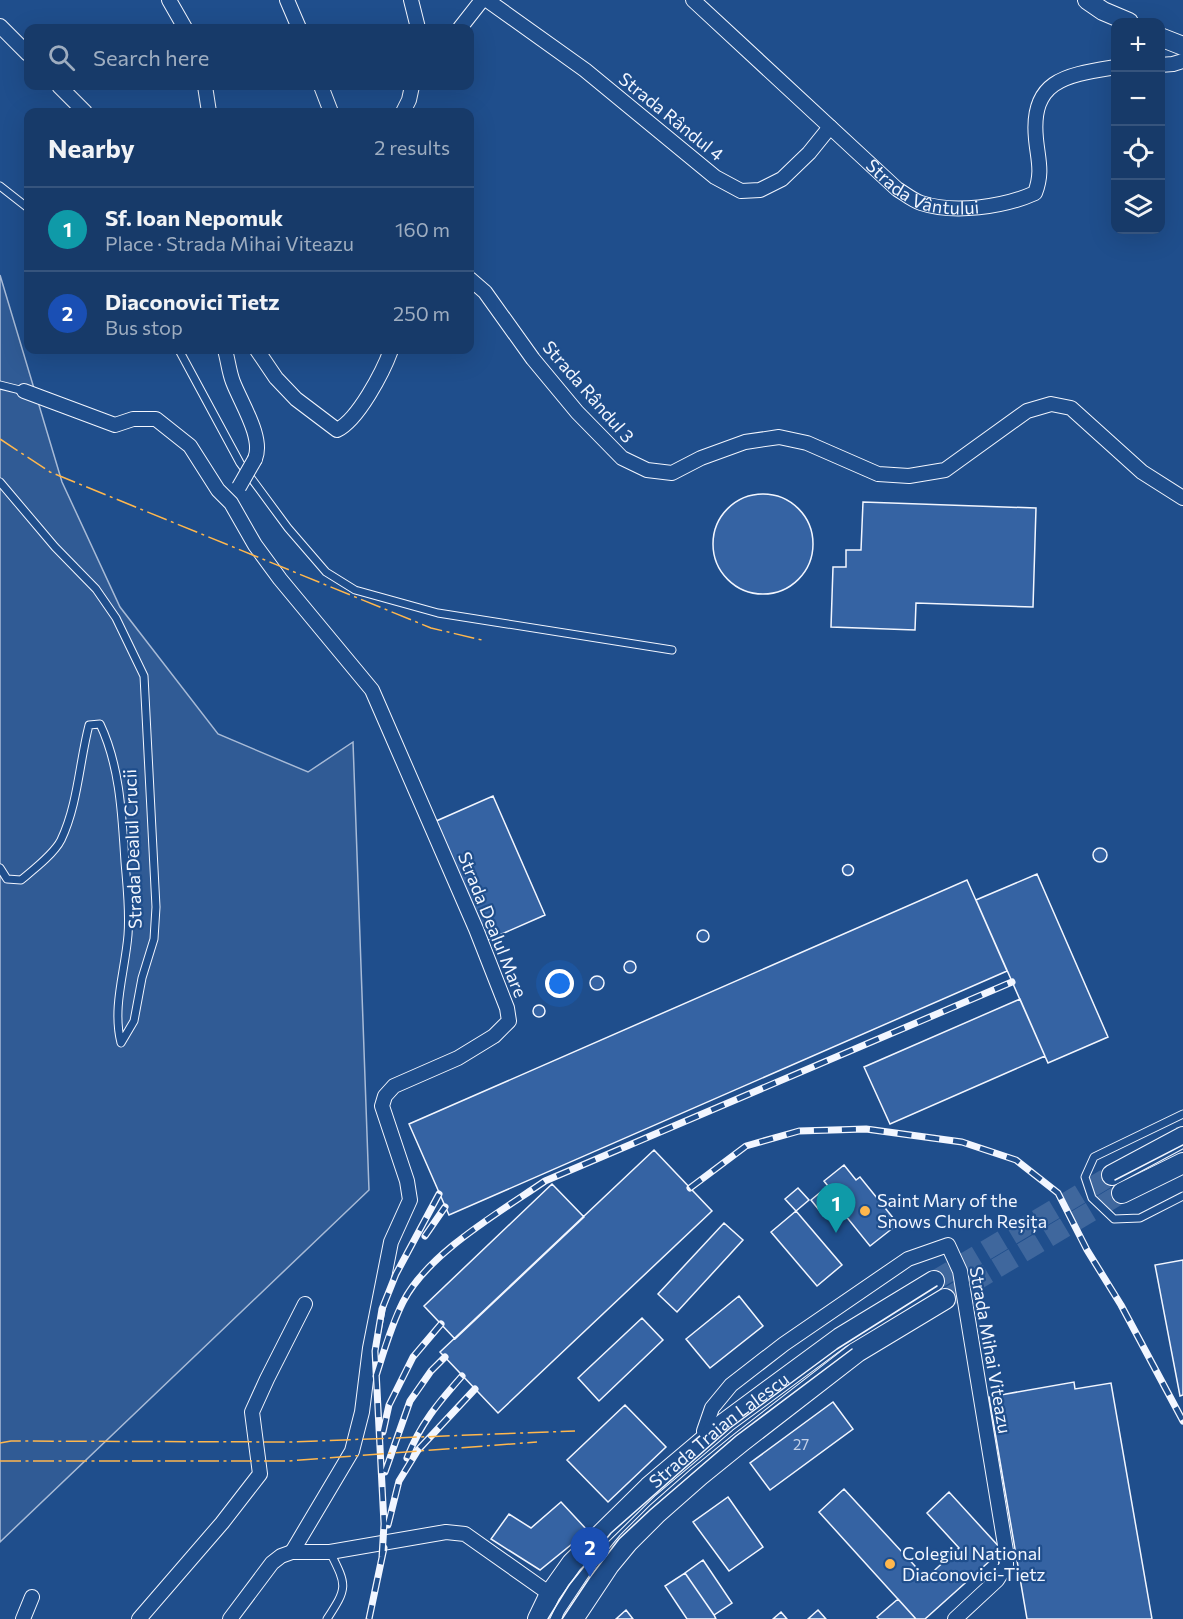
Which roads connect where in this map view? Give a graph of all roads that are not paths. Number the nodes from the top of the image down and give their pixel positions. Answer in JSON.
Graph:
{"nodes":[{"id":1,"x":169,"y":0,"type":"edge"},
{"id":2,"x":287,"y":0,"type":"edge"},
{"id":3,"x":411,"y":0,"type":"edge"},
{"id":4,"x":482,"y":0,"type":"edge"},
{"id":5,"x":487,"y":0,"type":"edge"},
{"id":6,"x":693,"y":0,"type":"edge"},
{"id":7,"x":1087,"y":0,"type":"edge"},
{"id":8,"x":1120,"y":18,"type":"edge"},
{"id":9,"x":183,"y":24,"type":"edge"},
{"id":10,"x":296,"y":24,"type":"edge"},
{"id":11,"x":417,"y":24,"type":"edge"},
{"id":12,"x":463,"y":24,"type":"edge"},
{"id":13,"x":0,"y":26,"type":"edge"},
{"id":14,"x":1165,"y":39,"type":"edge"},
{"id":15,"x":1183,"y":46,"type":"edge"},
{"id":16,"x":24,"y":50,"type":"edge"},
{"id":17,"x":1183,"y":61,"type":"edge"},
{"id":18,"x":1165,"y":64,"type":"edge"},
{"id":19,"x":1111,"y":68,"type":"edge"},
{"id":20,"x":63,"y":90,"type":"edge"},
{"id":21,"x":206,"y":90,"type":"edge"},
{"id":22,"x":323,"y":90,"type":"edge"},
{"id":23,"x":411,"y":90,"type":"edge"},
{"id":24,"x":81,"y":108,"type":"edge"},
{"id":25,"x":208,"y":108,"type":"edge"},
{"id":26,"x":329,"y":108,"type":"edge"},
{"id":27,"x":405,"y":108,"type":"edge"},
{"id":28,"x":830,"y":127,"type":"junction"},
{"id":29,"x":0,"y":186,"type":"edge"},
{"id":30,"x":24,"y":205,"type":"edge"},
{"id":31,"x":474,"y":282,"type":"edge"},
{"id":32,"x":181,"y":354,"type":"edge"},
{"id":33,"x":226,"y":354,"type":"edge"},
{"id":34,"x":260,"y":354,"type":"edge"},
{"id":35,"x":389,"y":354,"type":"edge"},
{"id":36,"x":0,"y":385,"type":"edge"},
{"id":37,"x":24,"y":391,"type":"joint"},
{"id":38,"x":0,"y":482,"type":"edge"},
{"id":39,"x":1183,"y":498,"type":"edge"},
{"id":40,"x":231,"y":503,"type":"junction"},
{"id":41,"x":672,"y":650,"type":"dead end"},
{"id":42,"x":0,"y":868,"type":"edge"},
{"id":43,"x":1183,"y":1114,"type":"edge"},
{"id":44,"x":1183,"y":1137,"type":"edge"},
{"id":45,"x":1183,"y":1163,"type":"edge"},
{"id":46,"x":1112,"y":1175,"type":"tunnel mouth"},
{"id":47,"x":1122,"y":1193,"type":"tunnel mouth"},
{"id":48,"x":1183,"y":1196,"type":"edge"},
{"id":49,"x":934,"y":1281,"type":"tunnel mouth"},
{"id":50,"x":945,"y":1299,"type":"tunnel mouth"},
{"id":51,"x":305,"y":1304,"type":"dead end"},
{"id":52,"x":706,"y":1439,"type":"junction"},
{"id":53,"x":292,"y":1552,"type":"junction"},
{"id":54,"x":330,"y":1552,"type":"junction"},
{"id":55,"x":550,"y":1594,"type":"junction"},
{"id":56,"x":32,"y":1598,"type":"dead end"},
{"id":57,"x":23,"y":1619,"type":"edge"},
{"id":58,"x":139,"y":1619,"type":"edge"},
{"id":59,"x":230,"y":1619,"type":"edge"},
{"id":60,"x":327,"y":1619,"type":"edge"},
{"id":61,"x":538,"y":1619,"type":"edge"},
{"id":62,"x":573,"y":1619,"type":"edge"},
{"id":63,"x":955,"y":1619,"type":"edge"}],
"edges":[{"from":1,"to":9,"type":"street"},
{"from":2,"to":10,"type":"street"},
{"from":3,"to":11,"type":"street"},
{"from":4,"to":12,"type":"street"},
{"from":5,"to":28,"type":"street","name":"Strada Rândul 4"},
{"from":6,"to":28,"type":"street","name":"Strada Vântului"},
{"from":7,"to":8,"type":"street"},
{"from":13,"to":16,"type":"street"},
{"from":14,"to":15,"type":"street"},
{"from":17,"to":18,"type":"street"},
{"from":19,"to":28,"type":"street","name":"Strada Vântului"},
{"from":20,"to":24,"type":"street"},
{"from":21,"to":25,"type":"street"},
{"from":22,"to":26,"type":"street"},
{"from":23,"to":27,"type":"street"},
{"from":29,"to":30,"type":"lane"},
{"from":31,"to":39,"type":"street","name":"Strada Rândul 3"},
{"from":32,"to":41,"type":"lane"},
{"from":33,"to":40,"type":"street","bridge":true},
{"from":34,"to":35,"type":"street"},
{"from":36,"to":37,"type":"lane"},
{"from":37,"to":40,"type":"street"},
{"from":38,"to":42,"type":"lane","name":"Strada Dealul Crucii"},
{"from":40,"to":53,"type":"street","name":"Strada Dealul Mare"},
{"from":43,"to":48,"type":"lane"},
{"from":44,"to":46,"type":"main road"},
{"from":45,"to":47,"type":"main road"},
{"from":49,"to":52,"type":"main road","name":"Strada Traian Lalescu"},
{"from":50,"to":62,"type":"main road","name":"Strada Traian Lalescu"},
{"from":51,"to":58,"type":"street"},
{"from":52,"to":55,"type":"main road","name":"Strada Traian Lalescu"},
{"from":52,"to":63,"type":"street","name":"Strada Mihai Viteazu"},
{"from":53,"to":54,"type":"street"},
{"from":53,"to":59,"type":"street"},
{"from":54,"to":55,"type":"street"},
{"from":54,"to":60,"type":"lane"},
{"from":55,"to":61,"type":"main road","name":"Strada Traian Lalescu"},
{"from":56,"to":57,"type":"street"}]}
